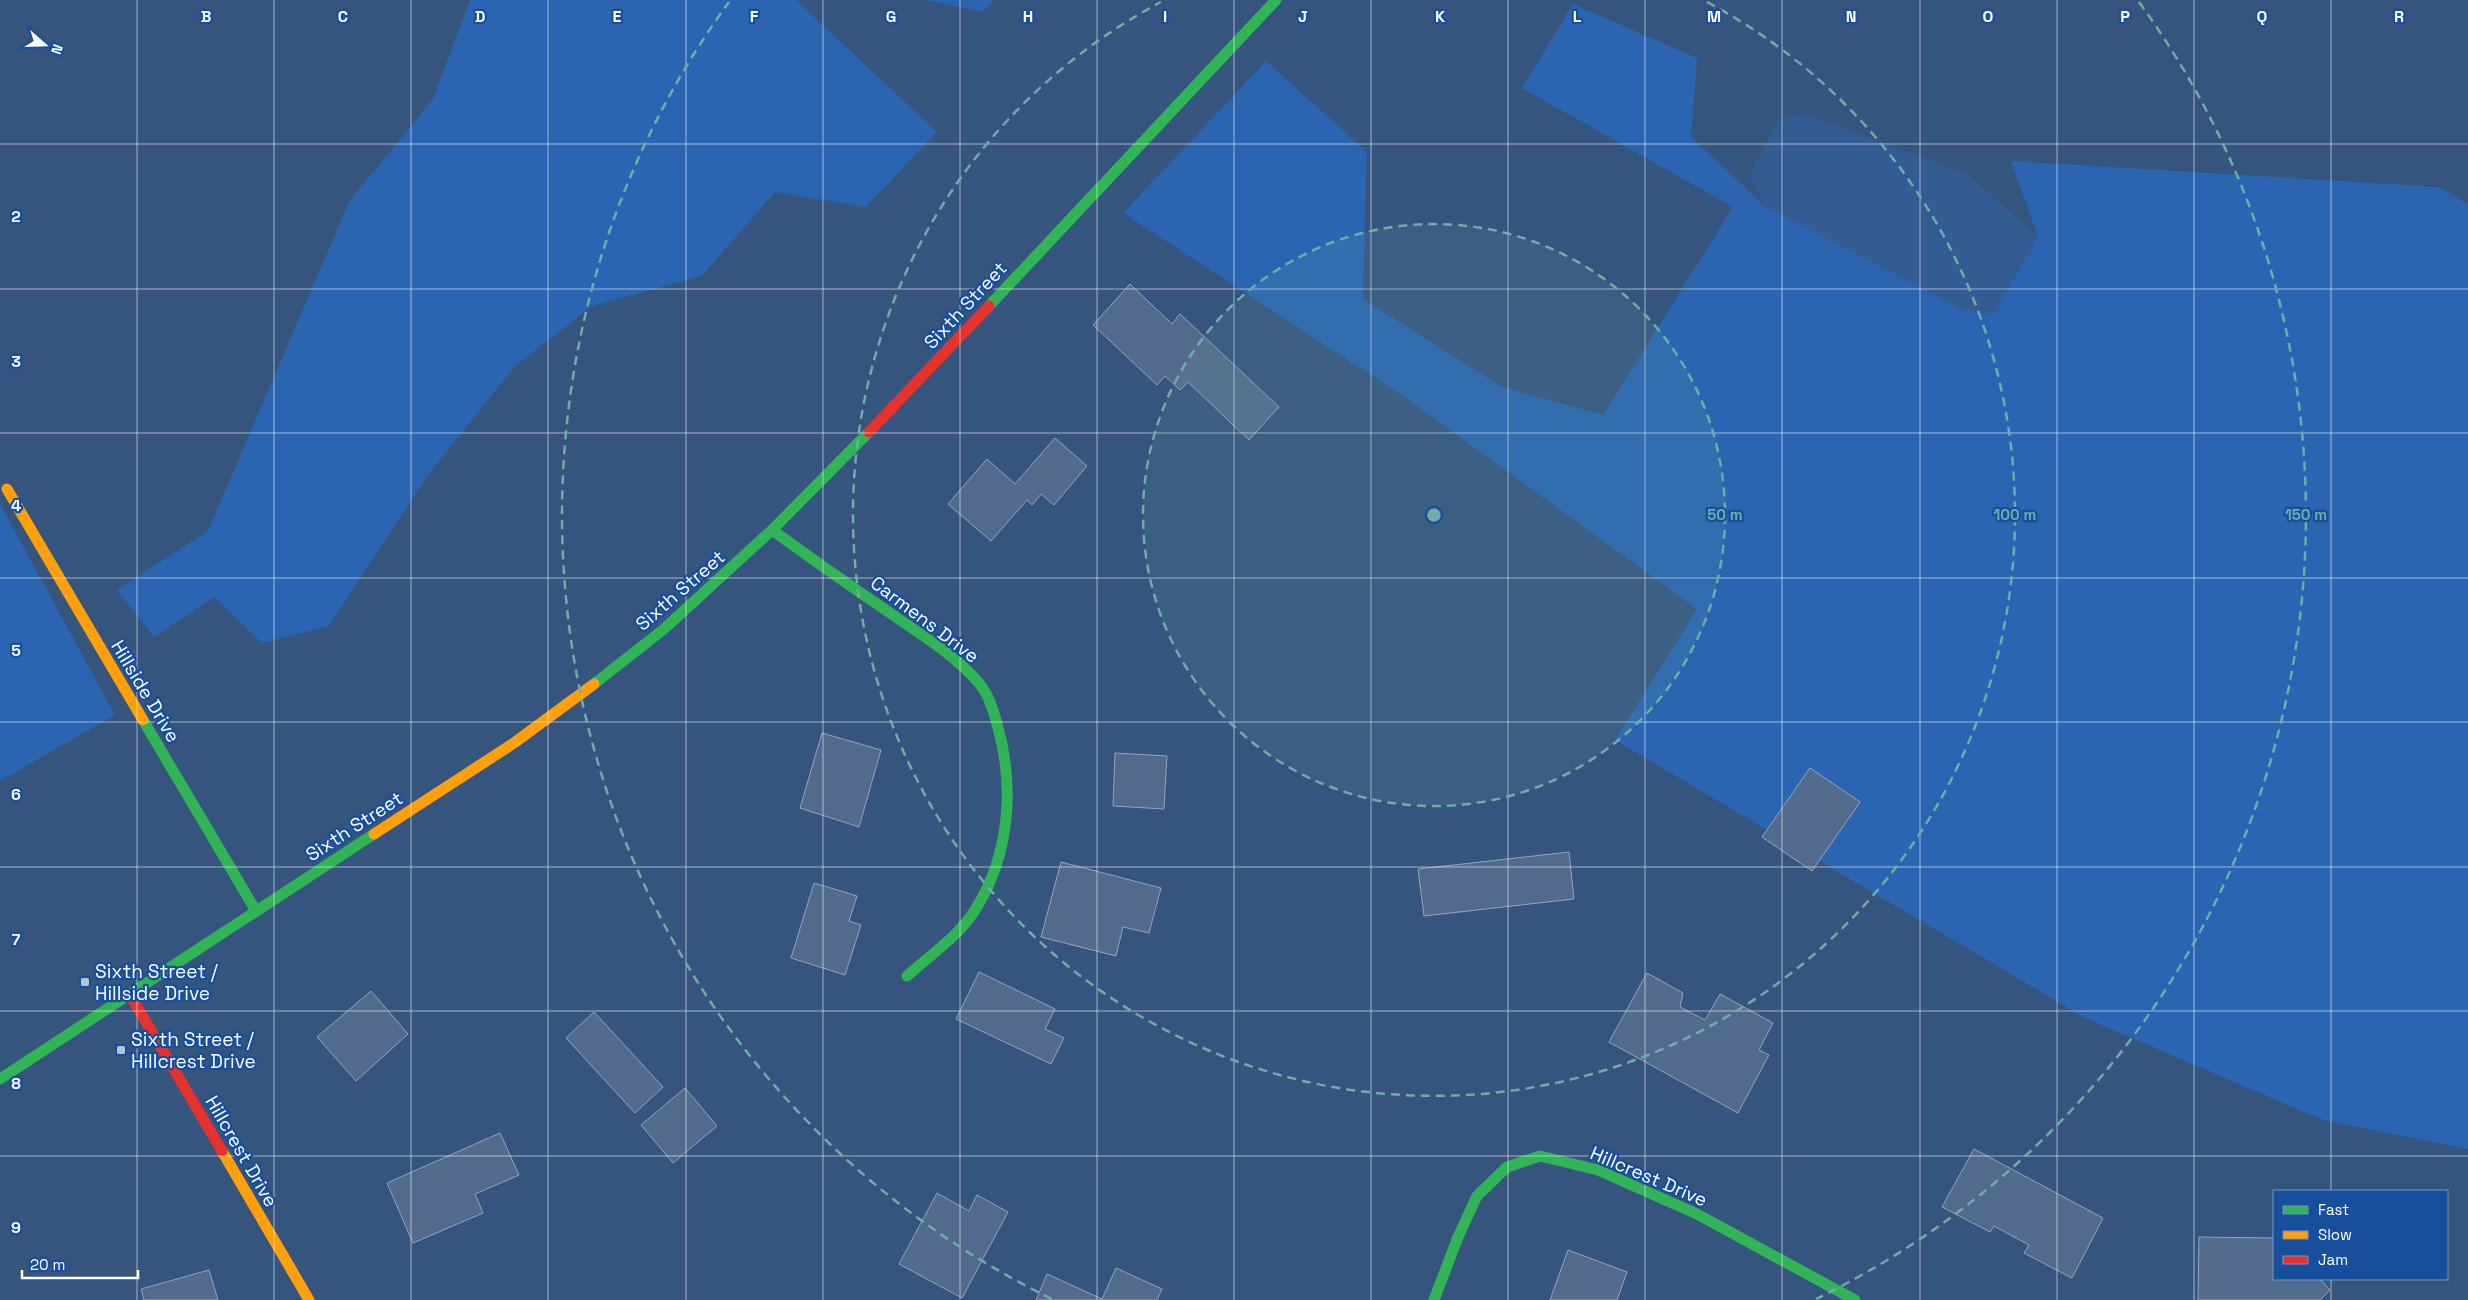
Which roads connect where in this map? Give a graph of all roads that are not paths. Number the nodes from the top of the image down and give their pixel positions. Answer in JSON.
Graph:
{"nodes":[{"id":1,"x":1276,"y":0,"type":"edge"},
{"id":2,"x":6,"y":489,"type":"dead end"},
{"id":3,"x":772,"y":530,"type":"junction"},
{"id":4,"x":256,"y":911,"type":"junction"},
{"id":5,"x":907,"y":976,"type":"dead end"},
{"id":6,"x":130,"y":995,"type":"junction"},
{"id":7,"x":0,"y":1079,"type":"edge"},
{"id":8,"x":309,"y":1300,"type":"edge"},
{"id":9,"x":1434,"y":1300,"type":"edge"},
{"id":10,"x":1855,"y":1300,"type":"edge"}],
"edges":[{"from":1,"to":3,"type":"street","name":"Sixth Street"},
{"from":2,"to":4,"type":"street","name":"Hillside Drive"},
{"from":3,"to":4,"type":"street","name":"Sixth Street"},
{"from":3,"to":5,"type":"street","name":"Carmens Drive"},
{"from":4,"to":6,"type":"street","name":"Sixth Street"},
{"from":6,"to":7,"type":"street","name":"Sixth Street"},
{"from":6,"to":8,"type":"street","name":"Hillcrest Drive"},
{"from":9,"to":10,"type":"street","name":"Hillcrest Drive"}]}
